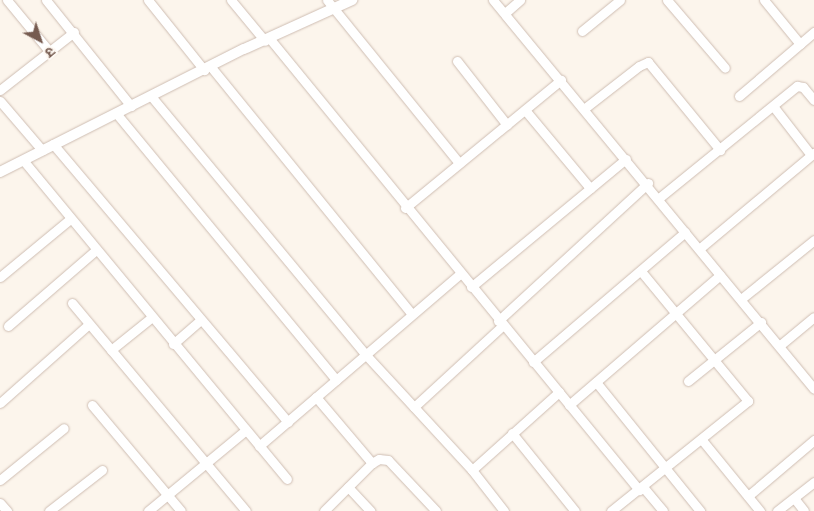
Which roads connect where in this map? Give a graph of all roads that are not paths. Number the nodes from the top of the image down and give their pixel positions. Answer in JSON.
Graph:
{"nodes":[{"id":1,"x":8,"y":0,"type":"edge"},
{"id":2,"x":46,"y":0,"type":"edge"},
{"id":3,"x":148,"y":0,"type":"edge"},
{"id":4,"x":231,"y":0,"type":"edge"},
{"id":5,"x":352,"y":0,"type":"edge"},
{"id":6,"x":494,"y":0,"type":"edge"},
{"id":7,"x":520,"y":0,"type":"edge"},
{"id":8,"x":620,"y":0,"type":"edge"},
{"id":9,"x":667,"y":0,"type":"edge"},
{"id":10,"x":764,"y":0,"type":"edge"},
{"id":11,"x":330,"y":4,"type":"edge"},
{"id":12,"x":505,"y":13,"type":"junction"},
{"id":13,"x":582,"y":31,"type":"dead end"},
{"id":14,"x":74,"y":32,"type":"junction"},
{"id":15,"x":814,"y":32,"type":"edge"},
{"id":16,"x":267,"y":40,"type":"junction"},
{"id":17,"x":800,"y":44,"type":"junction"},
{"id":18,"x":49,"y":51,"type":"junction"},
{"id":19,"x":457,"y":60,"type":"dead end"},
{"id":20,"x":208,"y":68,"type":"junction"},
{"id":21,"x":725,"y":68,"type":"dead end"},
{"id":22,"x":561,"y":80,"type":"junction"},
{"id":23,"x":0,"y":90,"type":"edge"},
{"id":24,"x":151,"y":96,"type":"junction"},
{"id":25,"x":739,"y":96,"type":"dead end"},
{"id":26,"x":814,"y":100,"type":"edge"},
{"id":27,"x":0,"y":102,"type":"edge"},
{"id":28,"x":130,"y":106,"type":"junction"},
{"id":29,"x":773,"y":106,"type":"junction"},
{"id":30,"x":586,"y":108,"type":"junction"},
{"id":31,"x":525,"y":110,"type":"junction"},
{"id":32,"x":116,"y":112,"type":"junction"},
{"id":33,"x":507,"y":125,"type":"junction"},
{"id":34,"x":53,"y":144,"type":"junction"},
{"id":35,"x":42,"y":150,"type":"junction"},
{"id":36,"x":720,"y":150,"type":"junction"},
{"id":37,"x":812,"y":154,"type":"edge"},
{"id":38,"x":626,"y":159,"type":"junction"},
{"id":39,"x":23,"y":160,"type":"junction"},
{"id":40,"x":459,"y":163,"type":"junction"},
{"id":41,"x":0,"y":172,"type":"edge"},
{"id":42,"x":648,"y":184,"type":"junction"},
{"id":43,"x":590,"y":188,"type":"junction"},
{"id":44,"x":659,"y":198,"type":"junction"},
{"id":45,"x":405,"y":208,"type":"junction"},
{"id":46,"x":70,"y":219,"type":"junction"},
{"id":47,"x":685,"y":232,"type":"junction"},
{"id":48,"x":814,"y":240,"type":"edge"},
{"id":49,"x":699,"y":249,"type":"junction"},
{"id":50,"x":96,"y":250,"type":"junction"},
{"id":51,"x":641,"y":271,"type":"junction"},
{"id":52,"x":460,"y":274,"type":"junction"},
{"id":53,"x":720,"y":275,"type":"junction"},
{"id":54,"x":0,"y":276,"type":"edge"},
{"id":55,"x":471,"y":286,"type":"junction"},
{"id":56,"x":741,"y":299,"type":"junction"},
{"id":57,"x":72,"y":303,"type":"dead end"},
{"id":58,"x":677,"y":312,"type":"junction"},
{"id":59,"x":412,"y":314,"type":"junction"},
{"id":60,"x":814,"y":317,"type":"edge"},
{"id":61,"x":151,"y":318,"type":"junction"},
{"id":62,"x":201,"y":320,"type":"junction"},
{"id":63,"x":761,"y":322,"type":"junction"},
{"id":64,"x":500,"y":323,"type":"junction"},
{"id":65,"x":89,"y":324,"type":"junction"},
{"id":66,"x":8,"y":326,"type":"dead end"},
{"id":67,"x":173,"y":344,"type":"junction"},
{"id":68,"x":779,"y":346,"type":"junction"},
{"id":69,"x":111,"y":350,"type":"junction"},
{"id":70,"x":366,"y":355,"type":"junction"},
{"id":71,"x":716,"y":360,"type":"junction"},
{"id":72,"x":533,"y":362,"type":"junction"},
{"id":73,"x":336,"y":380,"type":"junction"},
{"id":74,"x":688,"y":381,"type":"dead end"},
{"id":75,"x":596,"y":382,"type":"junction"},
{"id":76,"x":814,"y":389,"type":"edge"},
{"id":77,"x":559,"y":392,"type":"junction"},
{"id":78,"x":316,"y":397,"type":"junction"},
{"id":79,"x":0,"y":403,"type":"edge"},
{"id":80,"x":569,"y":404,"type":"junction"},
{"id":81,"x":92,"y":405,"type":"dead end"},
{"id":82,"x":414,"y":407,"type":"junction"},
{"id":83,"x":288,"y":422,"type":"junction"},
{"id":84,"x":64,"y":428,"type":"dead end"},
{"id":85,"x":246,"y":430,"type":"junction"},
{"id":86,"x":512,"y":434,"type":"junction"},
{"id":87,"x":702,"y":440,"type":"junction"},
{"id":88,"x":814,"y":440,"type":"edge"},
{"id":89,"x":259,"y":446,"type":"junction"},
{"id":90,"x":372,"y":463,"type":"junction"},
{"id":91,"x":206,"y":464,"type":"junction"},
{"id":92,"x":102,"y":470,"type":"dead end"},
{"id":93,"x":472,"y":470,"type":"junction"},
{"id":94,"x":666,"y":470,"type":"junction"},
{"id":95,"x":287,"y":479,"type":"dead end"},
{"id":96,"x":0,"y":480,"type":"edge"},
{"id":97,"x":814,"y":482,"type":"edge"},
{"id":98,"x":348,"y":487,"type":"junction"},
{"id":99,"x":641,"y":488,"type":"junction"},
{"id":100,"x":167,"y":495,"type":"junction"},
{"id":101,"x":748,"y":496,"type":"junction"},
{"id":102,"x":794,"y":498,"type":"junction"},
{"id":103,"x":0,"y":503,"type":"edge"},
{"id":104,"x":7,"y":511,"type":"edge"},
{"id":105,"x":49,"y":511,"type":"edge"},
{"id":106,"x":148,"y":511,"type":"edge"},
{"id":107,"x":181,"y":511,"type":"edge"},
{"id":108,"x":246,"y":511,"type":"edge"},
{"id":109,"x":324,"y":511,"type":"edge"},
{"id":110,"x":370,"y":511,"type":"edge"},
{"id":111,"x":436,"y":511,"type":"edge"},
{"id":112,"x":504,"y":511,"type":"edge"},
{"id":113,"x":575,"y":511,"type":"edge"},
{"id":114,"x":611,"y":511,"type":"edge"},
{"id":115,"x":664,"y":511,"type":"edge"},
{"id":116,"x":700,"y":511,"type":"edge"},
{"id":117,"x":760,"y":511,"type":"edge"},
{"id":118,"x":777,"y":511,"type":"edge"},
{"id":119,"x":804,"y":511,"type":"edge"}],
"edges":[{"from":1,"to":18,"type":"street"},
{"from":2,"to":14,"type":"street"},
{"from":3,"to":20,"type":"street"},
{"from":4,"to":16,"type":"street"},
{"from":5,"to":11,"type":"street"},
{"from":6,"to":12,"type":"street"},
{"from":7,"to":12,"type":"street"},
{"from":8,"to":13,"type":"street"},
{"from":9,"to":21,"type":"street"},
{"from":10,"to":17,"type":"street"},
{"from":11,"to":16,"type":"street"},
{"from":11,"to":40,"type":"street"},
{"from":12,"to":22,"type":"street"},
{"from":14,"to":18,"type":"street"},
{"from":14,"to":28,"type":"street"},
{"from":15,"to":17,"type":"street"},
{"from":16,"to":20,"type":"street"},
{"from":16,"to":45,"type":"street"},
{"from":17,"to":25,"type":"street"},
{"from":18,"to":23,"type":"street"},
{"from":19,"to":33,"type":"street"},
{"from":20,"to":24,"type":"street"},
{"from":20,"to":59,"type":"street"},
{"from":22,"to":30,"type":"street"},
{"from":22,"to":31,"type":"street"},
{"from":24,"to":28,"type":"street"},
{"from":24,"to":70,"type":"street"},
{"from":26,"to":29,"type":"street"},
{"from":27,"to":35,"type":"street"},
{"from":28,"to":32,"type":"street"},
{"from":29,"to":36,"type":"street"},
{"from":29,"to":37,"type":"street"},
{"from":30,"to":36,"type":"street"},
{"from":30,"to":38,"type":"street"},
{"from":31,"to":33,"type":"street"},
{"from":31,"to":43,"type":"street"},
{"from":32,"to":34,"type":"street"},
{"from":32,"to":73,"type":"street"},
{"from":33,"to":40,"type":"street"},
{"from":34,"to":35,"type":"street"},
{"from":34,"to":62,"type":"street"},
{"from":35,"to":39,"type":"street"},
{"from":36,"to":44,"type":"street"},
{"from":37,"to":49,"type":"street"},
{"from":38,"to":42,"type":"street"},
{"from":38,"to":43,"type":"street"},
{"from":39,"to":41,"type":"street"},
{"from":39,"to":46,"type":"street"},
{"from":40,"to":45,"type":"street"},
{"from":42,"to":44,"type":"street"},
{"from":42,"to":64,"type":"street"},
{"from":43,"to":55,"type":"street"},
{"from":44,"to":47,"type":"street"},
{"from":45,"to":52,"type":"street"},
{"from":46,"to":50,"type":"street"},
{"from":46,"to":54,"type":"street"},
{"from":47,"to":49,"type":"street"},
{"from":47,"to":51,"type":"street"},
{"from":48,"to":56,"type":"street"},
{"from":49,"to":53,"type":"street"},
{"from":50,"to":61,"type":"street"},
{"from":50,"to":66,"type":"street"},
{"from":51,"to":58,"type":"street"},
{"from":51,"to":72,"type":"street"},
{"from":52,"to":55,"type":"street"},
{"from":52,"to":59,"type":"street"},
{"from":53,"to":56,"type":"street"},
{"from":53,"to":58,"type":"street"},
{"from":55,"to":64,"type":"street"},
{"from":56,"to":63,"type":"street"},
{"from":57,"to":65,"type":"street"},
{"from":58,"to":71,"type":"street"},
{"from":58,"to":75,"type":"street"},
{"from":59,"to":70,"type":"street"},
{"from":60,"to":68,"type":"street"},
{"from":61,"to":67,"type":"street"},
{"from":61,"to":69,"type":"street"},
{"from":62,"to":67,"type":"street"},
{"from":62,"to":83,"type":"street"},
{"from":63,"to":68,"type":"street"},
{"from":63,"to":71,"type":"street"},
{"from":64,"to":72,"type":"street"},
{"from":64,"to":82,"type":"street"},
{"from":65,"to":69,"type":"street"},
{"from":65,"to":79,"type":"street"},
{"from":67,"to":85,"type":"street"},
{"from":68,"to":76,"type":"street"},
{"from":69,"to":91,"type":"street"},
{"from":70,"to":73,"type":"street"},
{"from":70,"to":82,"type":"street"},
{"from":71,"to":74,"type":"street"},
{"from":71,"to":87,"type":"street"},
{"from":72,"to":77,"type":"street"},
{"from":73,"to":78,"type":"street"},
{"from":75,"to":80,"type":"street"},
{"from":75,"to":94,"type":"street"},
{"from":77,"to":80,"type":"street"},
{"from":77,"to":86,"type":"street"},
{"from":78,"to":83,"type":"street"},
{"from":78,"to":90,"type":"street"},
{"from":80,"to":99,"type":"street"},
{"from":81,"to":100,"type":"street"},
{"from":82,"to":93,"type":"street"},
{"from":83,"to":89,"type":"street"},
{"from":84,"to":96,"type":"street"},
{"from":85,"to":89,"type":"street"},
{"from":85,"to":91,"type":"street"},
{"from":86,"to":93,"type":"street"},
{"from":86,"to":113,"type":"street"},
{"from":87,"to":94,"type":"street"},
{"from":87,"to":101,"type":"street"},
{"from":88,"to":101,"type":"street"},
{"from":89,"to":95,"type":"street"},
{"from":90,"to":98,"type":"street"},
{"from":90,"to":111,"type":"street"},
{"from":91,"to":100,"type":"street"},
{"from":91,"to":108,"type":"street"},
{"from":92,"to":105,"type":"street"},
{"from":93,"to":112,"type":"street"},
{"from":94,"to":99,"type":"street"},
{"from":94,"to":116,"type":"street"},
{"from":97,"to":102,"type":"street"},
{"from":98,"to":109,"type":"street"},
{"from":98,"to":110,"type":"street"},
{"from":99,"to":114,"type":"street"},
{"from":99,"to":115,"type":"street"},
{"from":100,"to":106,"type":"street"},
{"from":100,"to":107,"type":"street"},
{"from":101,"to":117,"type":"street"},
{"from":102,"to":118,"type":"street"},
{"from":102,"to":119,"type":"street"},
{"from":103,"to":104,"type":"street"}]}
